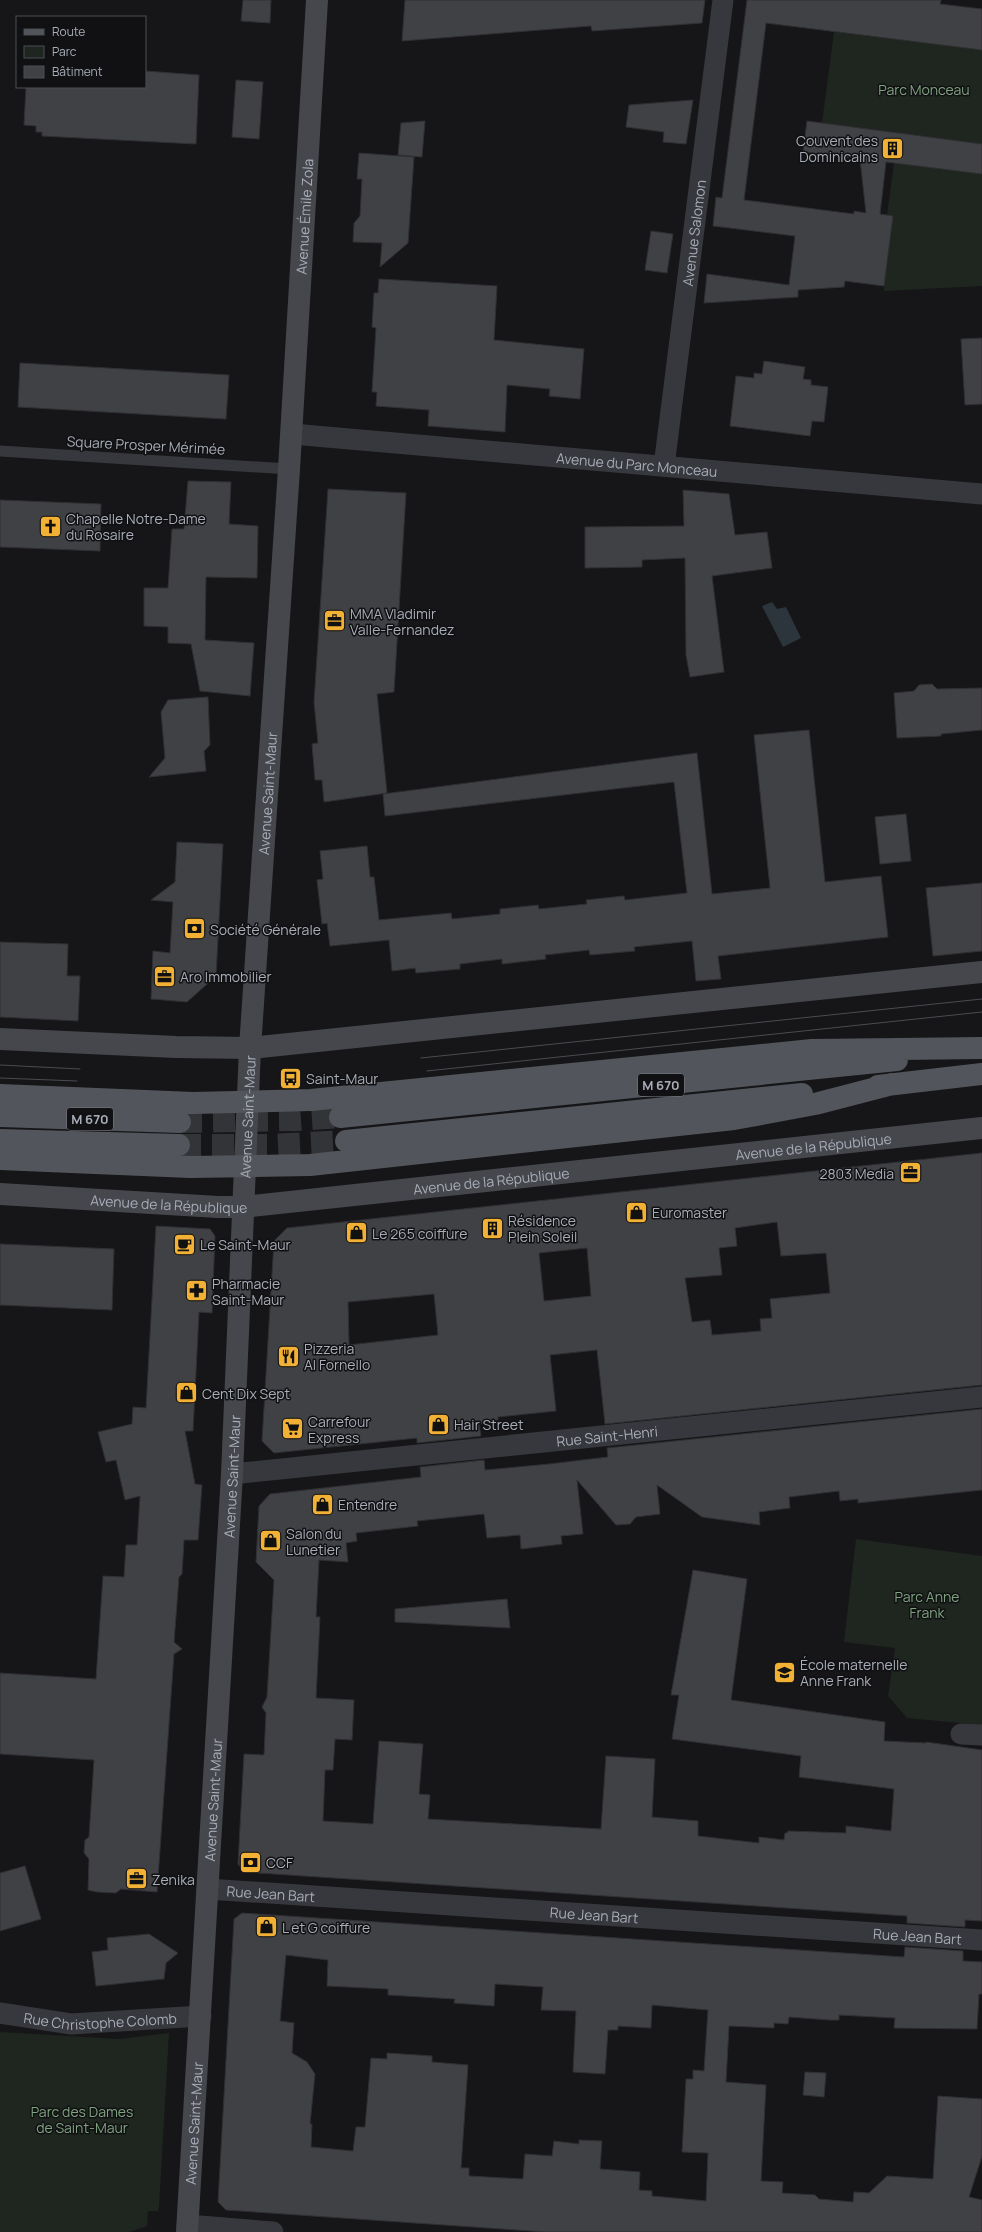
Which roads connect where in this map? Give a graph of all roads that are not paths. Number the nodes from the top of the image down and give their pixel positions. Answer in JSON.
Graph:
{"nodes":[{"id":1,"x":317,"y":0,"type":"edge"},
{"id":2,"x":723,"y":0,"type":"edge"},
{"id":3,"x":292,"y":434,"type":"junction"},
{"id":4,"x":0,"y":451,"type":"edge"},
{"id":5,"x":664,"y":466,"type":"junction"},
{"id":6,"x":290,"y":469,"type":"junction"},
{"id":7,"x":982,"y":494,"type":"edge"},
{"id":8,"x":982,"y":972,"type":"edge"},
{"id":9,"x":0,"y":1039,"type":"edge"},
{"id":10,"x":250,"y":1048,"type":"junction"},
{"id":11,"x":982,"y":1048,"type":"edge"},
{"id":12,"x":982,"y":1051,"type":"edge"},
{"id":13,"x":982,"y":1074,"type":"edge"},
{"id":14,"x":892,"y":1084,"type":"junction"},
{"id":15,"x":0,"y":1095,"type":"edge"},
{"id":16,"x":248,"y":1102,"type":"junction"},
{"id":17,"x":0,"y":1116,"type":"edge"},
{"id":18,"x":340,"y":1117,"type":"tunnel mouth"},
{"id":19,"x":180,"y":1122,"type":"tunnel mouth"},
{"id":20,"x":982,"y":1128,"type":"edge"},
{"id":21,"x":0,"y":1140,"type":"edge"},
{"id":22,"x":346,"y":1141,"type":"tunnel mouth"},
{"id":23,"x":179,"y":1145,"type":"tunnel mouth"},
{"id":24,"x":0,"y":1159,"type":"edge"},
{"id":25,"x":245,"y":1167,"type":"junction"},
{"id":26,"x":0,"y":1194,"type":"edge"},
{"id":27,"x":242,"y":1206,"type":"junction"},
{"id":28,"x":982,"y":1397,"type":"edge"},
{"id":29,"x":232,"y":1474,"type":"junction"},
{"id":30,"x":961,"y":1734,"type":"dead end"},
{"id":31,"x":982,"y":1735,"type":"edge"},
{"id":32,"x":207,"y":1889,"type":"junction"},
{"id":33,"x":982,"y":1940,"type":"edge"},
{"id":34,"x":0,"y":2013,"type":"edge"},
{"id":35,"x":201,"y":2016,"type":"junction"},
{"id":36,"x":187,"y":2228,"type":"edge"},
{"id":37,"x":273,"y":2232,"type":"edge"}],
"edges":[{"from":1,"to":3,"type":"street","name":"Avenue Émile Zola"},
{"from":2,"to":5,"type":"street","name":"Avenue Salomon"},
{"from":3,"to":5,"type":"street","name":"Avenue du Parc Monceau"},
{"from":3,"to":6,"type":"street","name":"Avenue Saint-Maur"},
{"from":4,"to":6,"type":"lane","name":"Square Prosper Mérimée"},
{"from":5,"to":7,"type":"street","name":"Avenue du Parc Monceau"},
{"from":6,"to":10,"type":"street","name":"Avenue Saint-Maur"},
{"from":8,"to":10,"type":"street"},
{"from":9,"to":10,"type":"street"},
{"from":10,"to":16,"type":"street","name":"Avenue Saint-Maur"},
{"from":11,"to":16,"type":"main road"},
{"from":12,"to":18,"type":"main road","number":"M 670"},
{"from":13,"to":14,"type":"main road","number":"M 670"},
{"from":14,"to":22,"type":"main road","number":"M 670"},
{"from":14,"to":25,"type":"main road"},
{"from":15,"to":16,"type":"main road"},
{"from":16,"to":25,"type":"street","name":"Avenue Saint-Maur"},
{"from":17,"to":19,"type":"main road","number":"M 670"},
{"from":20,"to":27,"type":"street","name":"Avenue de la République"},
{"from":21,"to":23,"type":"main road","number":"M 670"},
{"from":24,"to":25,"type":"main road"},
{"from":25,"to":27,"type":"street","name":"Avenue Saint-Maur"},
{"from":26,"to":27,"type":"street","name":"Avenue de la République"},
{"from":27,"to":29,"type":"street","name":"Avenue Saint-Maur"},
{"from":28,"to":29,"type":"street","name":"Rue Saint-Henri"},
{"from":29,"to":32,"type":"street","name":"Avenue Saint-Maur"},
{"from":30,"to":31,"type":"street"},
{"from":32,"to":33,"type":"street","name":"Rue Jean Bart"},
{"from":32,"to":35,"type":"street","name":"Avenue Saint-Maur"},
{"from":34,"to":35,"type":"street","name":"Rue Christophe Colomb"},
{"from":35,"to":36,"type":"street","name":"Avenue Saint-Maur"},
{"from":36,"to":37,"type":"street"}]}
